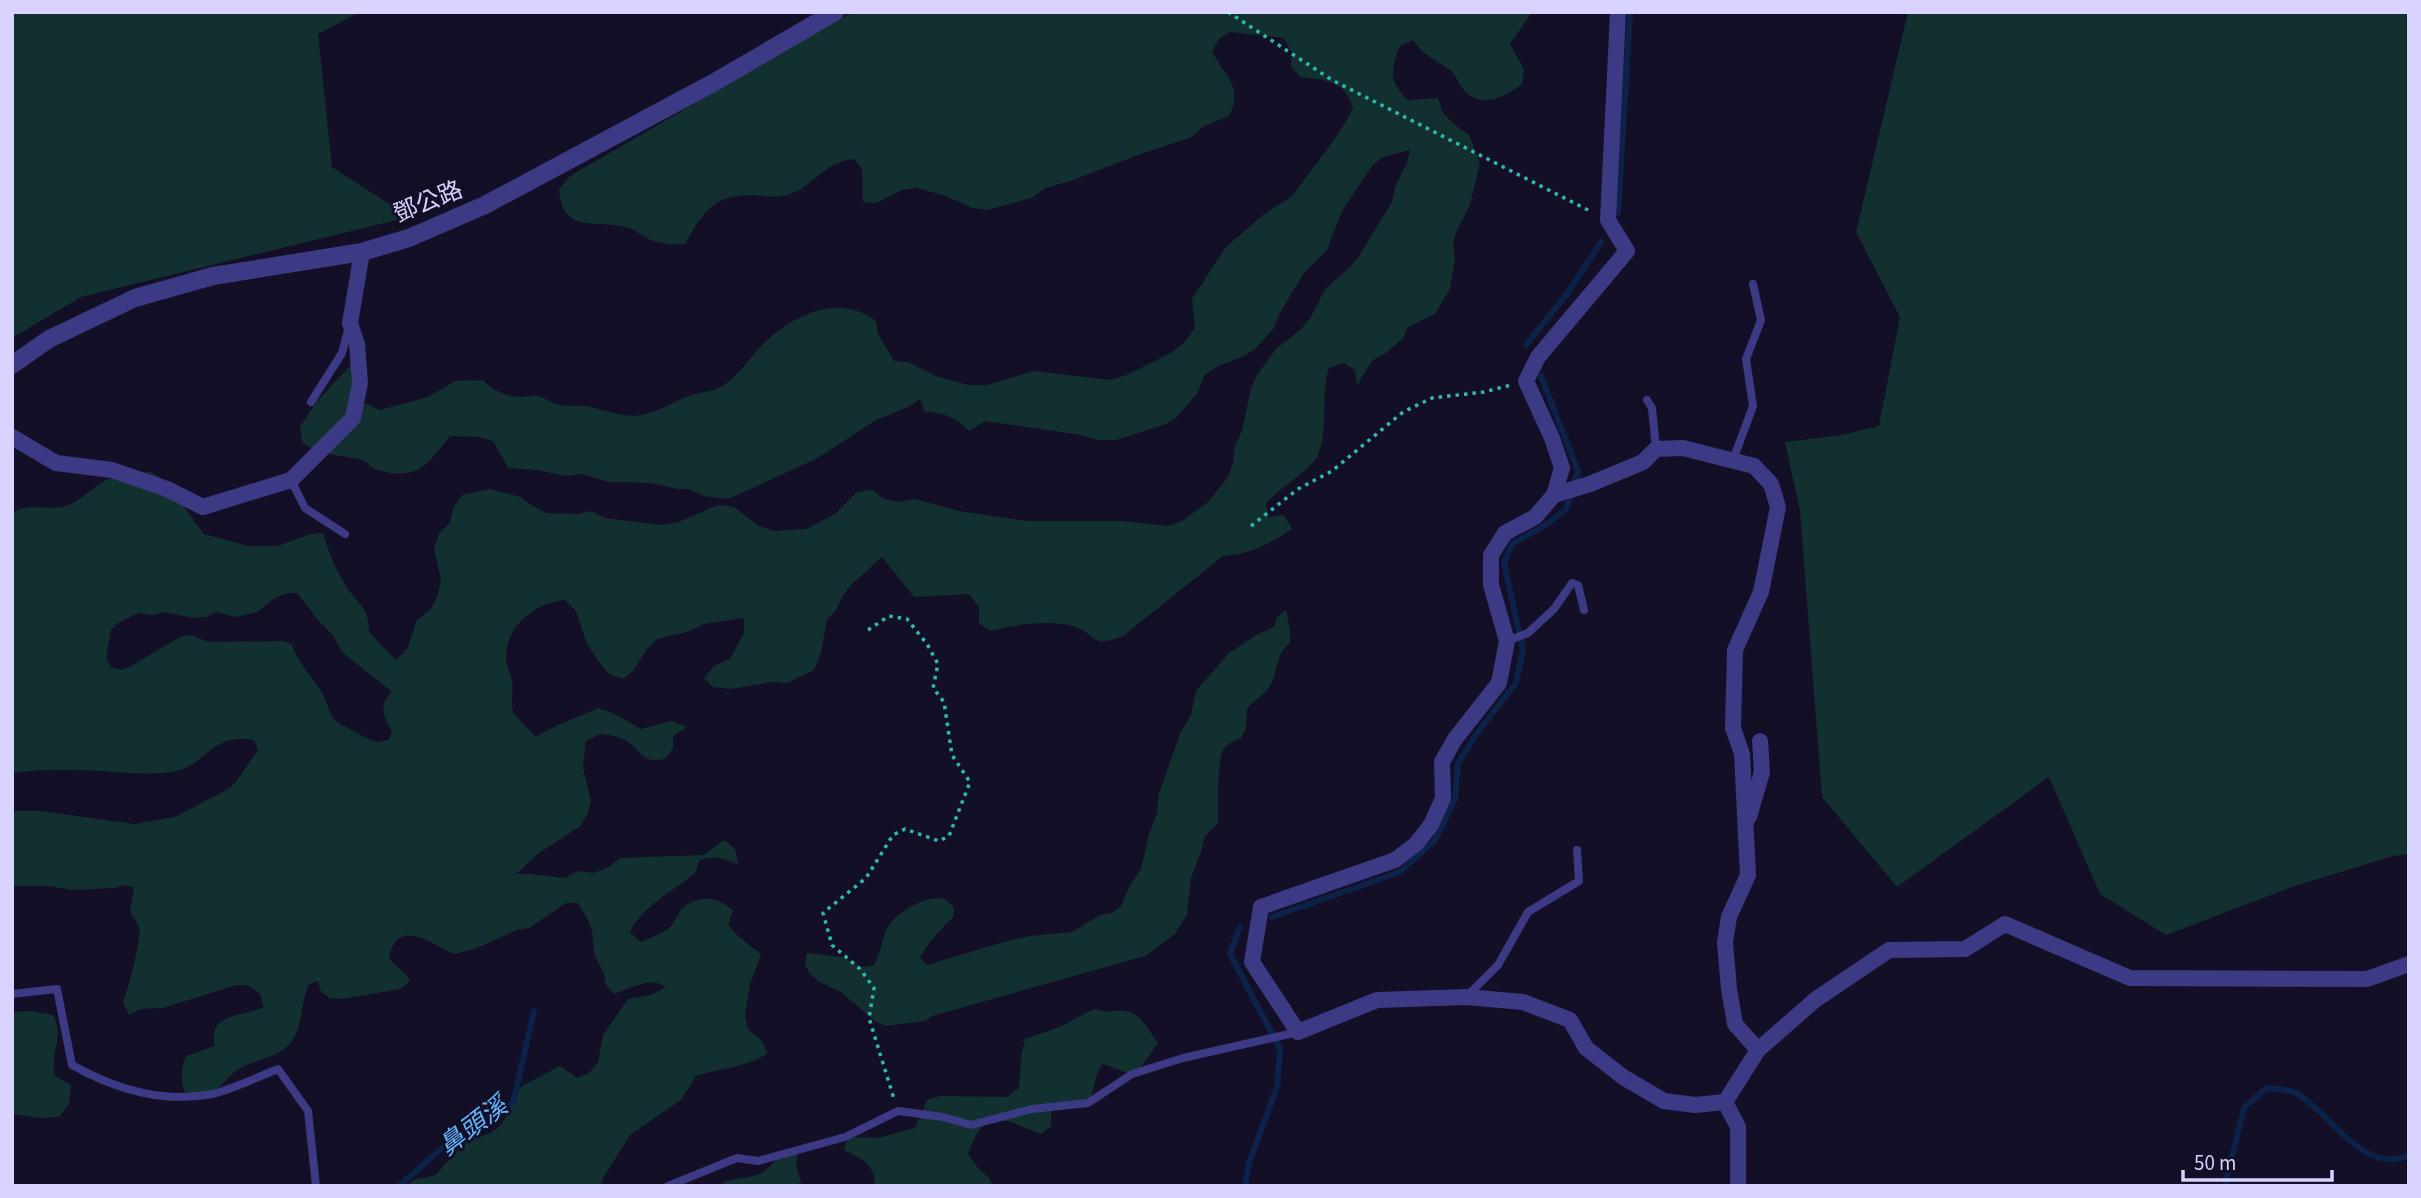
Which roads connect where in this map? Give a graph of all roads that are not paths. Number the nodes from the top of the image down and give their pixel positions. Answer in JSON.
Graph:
{"nodes":[{"id":1,"x":835,"y":12,"type":"edge"},
{"id":2,"x":1618,"y":12,"type":"edge"},
{"id":3,"x":362,"y":252,"type":"junction"},
{"id":4,"x":1753,"y":284,"type":"dead end"},
{"id":5,"x":350,"y":323,"type":"junction"},
{"id":6,"x":12,"y":365,"type":"edge"},
{"id":7,"x":1647,"y":400,"type":"dead end"},
{"id":8,"x":311,"y":402,"type":"dead end"},
{"id":9,"x":12,"y":437,"type":"edge"},
{"id":10,"x":1656,"y":449,"type":"junction"},
{"id":11,"x":1733,"y":460,"type":"junction"},
{"id":12,"x":291,"y":480,"type":"junction"},
{"id":13,"x":1554,"y":495,"type":"junction"},
{"id":14,"x":345,"y":534,"type":"dead end"},
{"id":15,"x":1584,"y":610,"type":"dead end"},
{"id":16,"x":1507,"y":641,"type":"junction"},
{"id":17,"x":1760,"y":741,"type":"dead end"},
{"id":18,"x":1745,"y":832,"type":"junction"},
{"id":19,"x":1577,"y":850,"type":"dead end"},
{"id":20,"x":2409,"y":964,"type":"edge"},
{"id":21,"x":12,"y":994,"type":"edge"},
{"id":22,"x":1466,"y":997,"type":"junction"},
{"id":23,"x":1298,"y":1032,"type":"junction"},
{"id":24,"x":1758,"y":1050,"type":"junction"},
{"id":25,"x":1725,"y":1102,"type":"junction"},
{"id":26,"x":316,"y":1186,"type":"edge"},
{"id":27,"x":668,"y":1186,"type":"edge"},
{"id":28,"x":1738,"y":1186,"type":"edge"}],
"edges":[{"from":1,"to":3,"type":"street","name":"鄧公路"},
{"from":2,"to":13,"type":"street"},
{"from":3,"to":5,"type":"street"},
{"from":3,"to":6,"type":"street","name":"鄧公路"},
{"from":4,"to":11,"type":"lane"},
{"from":5,"to":8,"type":"lane"},
{"from":5,"to":12,"type":"street"},
{"from":7,"to":10,"type":"lane"},
{"from":9,"to":12,"type":"street"},
{"from":10,"to":11,"type":"street"},
{"from":10,"to":13,"type":"street"},
{"from":11,"to":18,"type":"street"},
{"from":12,"to":14,"type":"lane"},
{"from":13,"to":16,"type":"street"},
{"from":15,"to":16,"type":"lane"},
{"from":16,"to":23,"type":"street"},
{"from":17,"to":18,"type":"street"},
{"from":18,"to":24,"type":"street"},
{"from":19,"to":22,"type":"lane"},
{"from":20,"to":24,"type":"street"},
{"from":21,"to":26,"type":"lane"},
{"from":22,"to":23,"type":"street"},
{"from":22,"to":25,"type":"street"},
{"from":23,"to":27,"type":"lane"},
{"from":24,"to":25,"type":"street"},
{"from":25,"to":28,"type":"street"}]}
